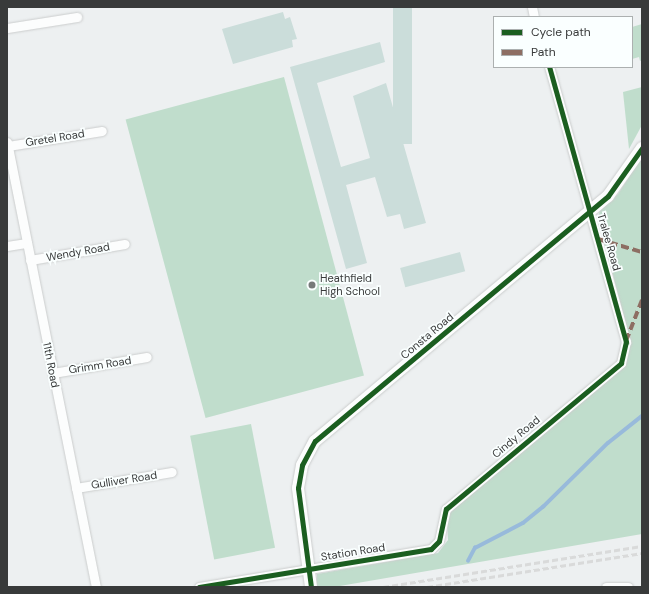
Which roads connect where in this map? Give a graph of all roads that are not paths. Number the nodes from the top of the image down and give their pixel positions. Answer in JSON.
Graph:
{"nodes":[{"id":1,"x":77,"y":16,"type":"dead end"},
{"id":2,"x":7,"y":28,"type":"edge"},
{"id":3,"x":549,"y":68,"type":"edge"},
{"id":4,"x":102,"y":131,"type":"dead end"},
{"id":5,"x":7,"y":144,"type":"edge"},
{"id":6,"x":642,"y":148,"type":"edge"},
{"id":7,"x":590,"y":210,"type":"junction"},
{"id":8,"x":27,"y":243,"type":"junction"},
{"id":9,"x":125,"y":244,"type":"dead end"},
{"id":10,"x":7,"y":246,"type":"edge"},
{"id":11,"x":30,"y":260,"type":"junction"},
{"id":12,"x":626,"y":355,"type":"joint"},
{"id":13,"x":147,"y":357,"type":"dead end"},
{"id":14,"x":53,"y":373,"type":"junction"},
{"id":15,"x":172,"y":472,"type":"dead end"},
{"id":16,"x":76,"y":488,"type":"junction"},
{"id":17,"x":436,"y":545,"type":"joint"},
{"id":18,"x":308,"y":570,"type":"junction"},
{"id":19,"x":627,"y":586,"type":"edge"},
{"id":20,"x":96,"y":587,"type":"edge"},
{"id":21,"x":199,"y":587,"type":"edge"},
{"id":22,"x":311,"y":587,"type":"edge"},
{"id":23,"x":606,"y":587,"type":"edge"}],
"edges":[{"from":1,"to":2,"type":"street"},
{"from":3,"to":7,"type":"street","name":"Tralee Road"},
{"from":4,"to":5,"type":"street","name":"Gretel Road"},
{"from":5,"to":8,"type":"street","name":"11th Road"},
{"from":6,"to":7,"type":"street","name":"Consta Road"},
{"from":7,"to":12,"type":"street","name":"Tralee Road"},
{"from":7,"to":18,"type":"street","name":"Consta Road"},
{"from":8,"to":10,"type":"street"},
{"from":8,"to":11,"type":"street","name":"11th Road"},
{"from":9,"to":11,"type":"street","name":"Wendy Road"},
{"from":11,"to":14,"type":"street","name":"11th Road"},
{"from":12,"to":17,"type":"street","name":"Cindy Road"},
{"from":13,"to":14,"type":"street","name":"Grimm Road"},
{"from":14,"to":16,"type":"street","name":"11th Road"},
{"from":15,"to":16,"type":"street","name":"Gulliver Road"},
{"from":16,"to":20,"type":"street","name":"11th Road"},
{"from":17,"to":18,"type":"street","name":"Station Road"},
{"from":18,"to":21,"type":"street","name":"Station Road"},
{"from":18,"to":22,"type":"street","name":"Consta Road"},
{"from":19,"to":23,"type":"street"}]}
